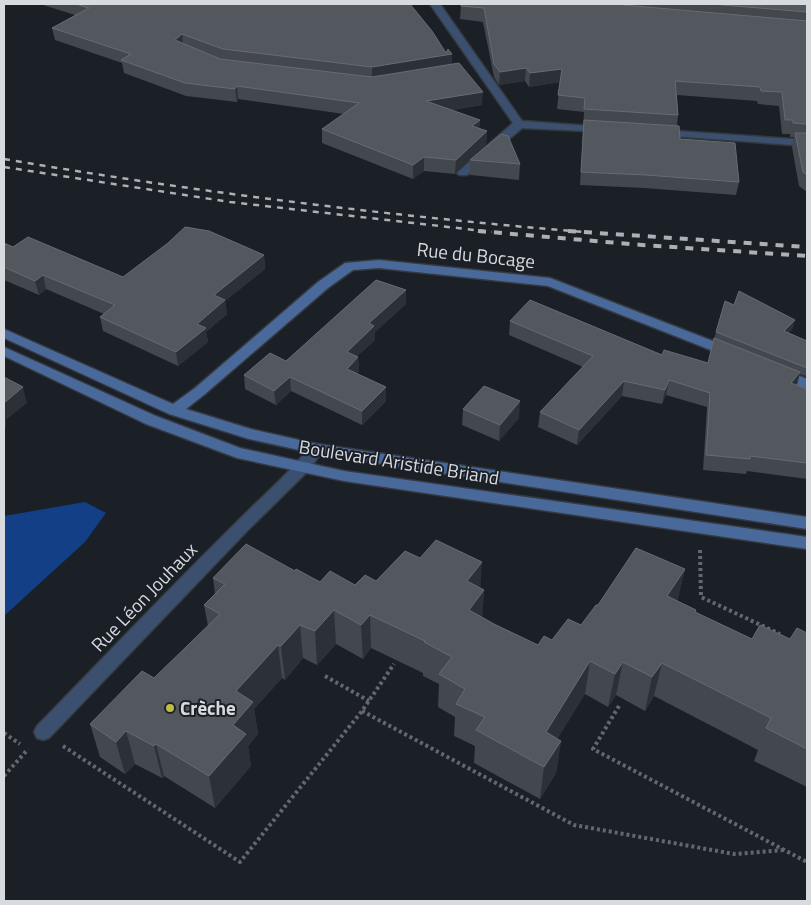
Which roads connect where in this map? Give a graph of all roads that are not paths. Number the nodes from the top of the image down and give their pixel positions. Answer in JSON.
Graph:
{"nodes":[{"id":1,"x":433,"y":4,"type":"edge"},
{"id":2,"x":518,"y":124,"type":"junction"},
{"id":3,"x":618,"y":130,"type":"edge"},
{"id":4,"x":648,"y":132,"type":"edge"},
{"id":5,"x":807,"y":143,"type":"edge"},
{"id":6,"x":463,"y":173,"type":"dead end"},
{"id":7,"x":4,"y":333,"type":"edge"},
{"id":8,"x":4,"y":351,"type":"edge"},
{"id":9,"x":745,"y":359,"type":"edge"},
{"id":10,"x":772,"y":370,"type":"edge"},
{"id":11,"x":807,"y":384,"type":"edge"},
{"id":12,"x":174,"y":410,"type":"junction"},
{"id":13,"x":317,"y":449,"type":"junction"},
{"id":14,"x":302,"y":468,"type":"junction"},
{"id":15,"x":807,"y":523,"type":"edge"},
{"id":16,"x":807,"y":543,"type":"edge"},
{"id":17,"x":43,"y":732,"type":"road end"}],
"edges":[{"from":1,"to":2,"type":"street"},
{"from":2,"to":3,"type":"street"},
{"from":2,"to":6,"type":"street"},
{"from":4,"to":5,"type":"street"},
{"from":7,"to":12,"type":"main road","name":"Boulevard Aristide Briand"},
{"from":8,"to":14,"type":"main road","name":"Boulevard Aristide Briand"},
{"from":9,"to":12,"type":"main road","name":"Rue du Bocage"},
{"from":10,"to":11,"type":"main road"},
{"from":12,"to":13,"type":"main road","name":"Boulevard Aristide Briand"},
{"from":13,"to":14,"type":"street","name":"Rue Léon Jouhaux"},
{"from":13,"to":15,"type":"main road","name":"Boulevard Aristide Briand"},
{"from":14,"to":16,"type":"main road","name":"Boulevard Aristide Briand"},
{"from":14,"to":17,"type":"street","name":"Rue Léon Jouhaux"}]}
